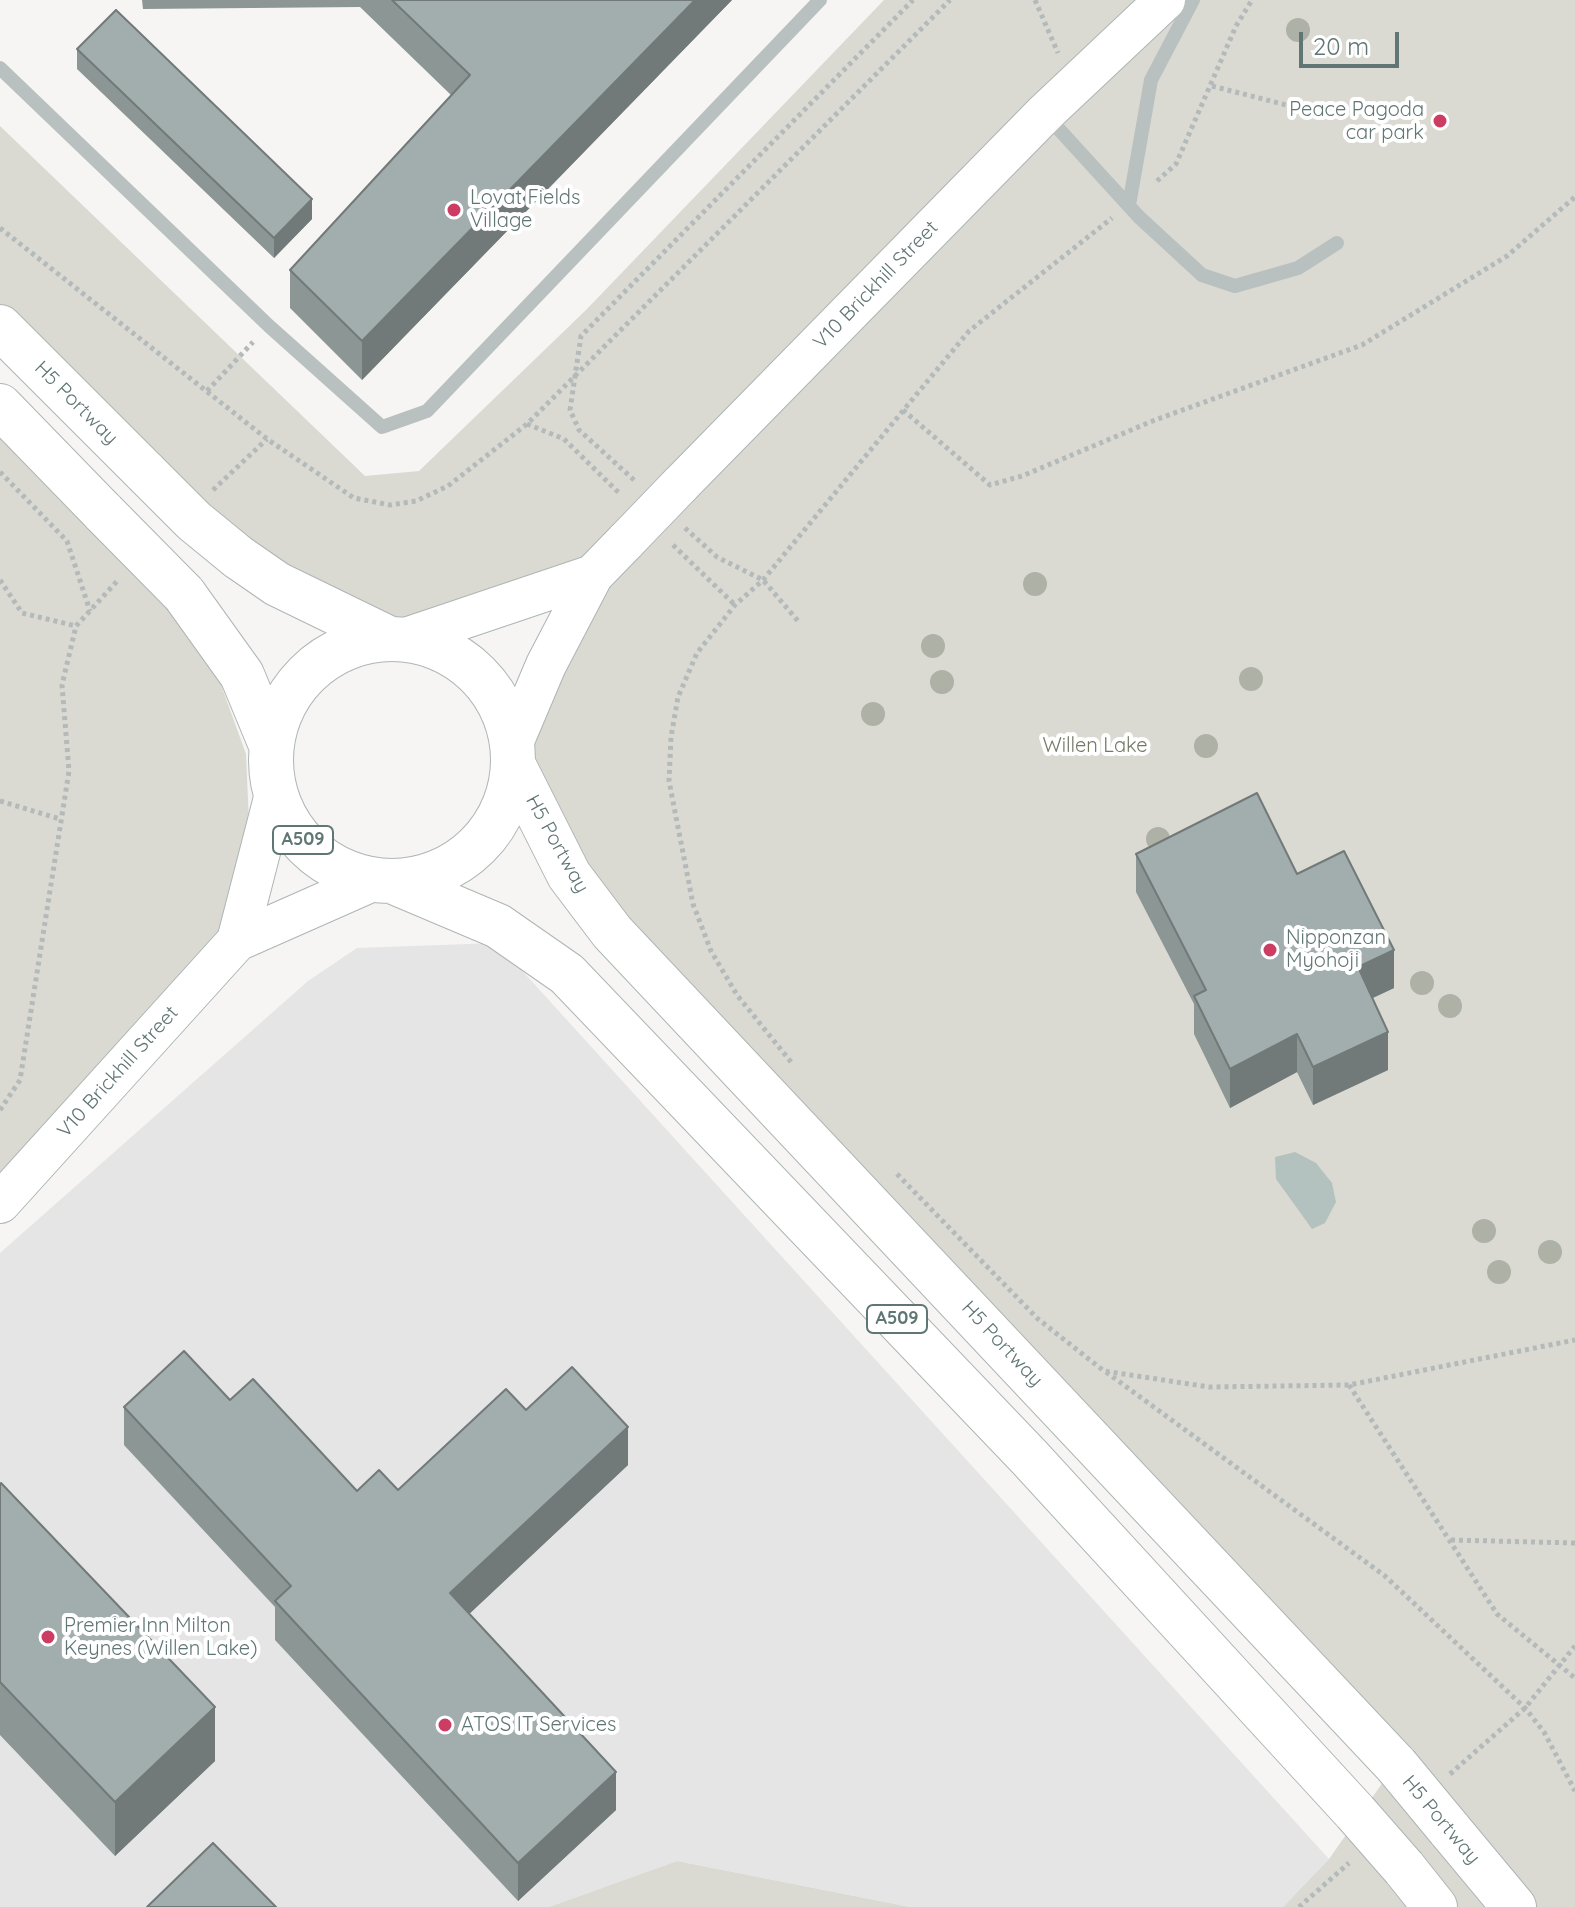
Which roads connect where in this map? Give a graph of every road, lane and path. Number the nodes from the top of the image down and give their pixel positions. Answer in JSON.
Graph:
{"nodes":[{"id":1,"x":820,"y":0,"type":"edge"},
{"id":2,"x":913,"y":0,"type":"edge"},
{"id":3,"x":950,"y":0,"type":"edge"},
{"id":4,"x":1035,"y":0,"type":"edge"},
{"id":5,"x":1252,"y":0,"type":"edge"},
{"id":6,"x":1168,"y":2,"type":"edge"},
{"id":7,"x":0,"y":68,"type":"edge"},
{"id":8,"x":1212,"y":86,"type":"junction"},
{"id":9,"x":1059,"y":100,"type":"junction"},
{"id":10,"x":1329,"y":116,"type":"dead end"},
{"id":11,"x":1575,"y":197,"type":"edge"},
{"id":12,"x":1129,"y":205,"type":"junction"},
{"id":13,"x":0,"y":228,"type":"edge"},
{"id":14,"x":1337,"y":243,"type":"dead end"},
{"id":15,"x":269,"y":326,"type":"junction"},
{"id":16,"x":0,"y":327,"type":"edge"},
{"id":17,"x":573,"y":379,"type":"junction"},
{"id":18,"x":207,"y":391,"type":"junction"},
{"id":19,"x":0,"y":406,"type":"edge"},
{"id":20,"x":903,"y":410,"type":"junction"},
{"id":21,"x":267,"y":439,"type":"junction"},
{"id":22,"x":0,"y":472,"type":"edge"},
{"id":23,"x":637,"y":483,"type":"dead end"},
{"id":24,"x":210,"y":493,"type":"dead end"},
{"id":25,"x":682,"y":525,"type":"dead end"},
{"id":26,"x":593,"y":575,"type":"junction"},
{"id":27,"x":120,"y":578,"type":"dead end"},
{"id":28,"x":0,"y":580,"type":"edge"},
{"id":29,"x":763,"y":580,"type":"junction"},
{"id":30,"x":90,"y":611,"type":"junction"},
{"id":31,"x":798,"y":621,"type":"dead end"},
{"id":32,"x":76,"y":626,"type":"junction"},
{"id":33,"x":397,"y":638,"type":"junction"},
{"id":34,"x":271,"y":745,"type":"junction"},
{"id":35,"x":514,"y":755,"type":"junction"},
{"id":36,"x":275,"y":794,"type":"junction"},
{"id":37,"x":0,"y":801,"type":"edge"},
{"id":38,"x":61,"y":819,"type":"junction"},
{"id":39,"x":385,"y":881,"type":"junction"},
{"id":40,"x":237,"y":941,"type":"junction"},
{"id":41,"x":793,"y":1064,"type":"dead end"},
{"id":42,"x":0,"y":1110,"type":"edge"},
{"id":43,"x":895,"y":1171,"type":"dead end"},
{"id":44,"x":0,"y":1203,"type":"edge"},
{"id":45,"x":1575,"y":1340,"type":"edge"},
{"id":46,"x":1104,"y":1371,"type":"junction"},
{"id":47,"x":1349,"y":1385,"type":"junction"},
{"id":48,"x":1451,"y":1540,"type":"junction"},
{"id":49,"x":1575,"y":1543,"type":"edge"},
{"id":50,"x":1575,"y":1678,"type":"edge"},
{"id":51,"x":1575,"y":1791,"type":"edge"},
{"id":52,"x":1435,"y":1907,"type":"edge"},
{"id":53,"x":1514,"y":1907,"type":"edge"}],
"edges":[{"from":1,"to":15,"type":"lane"},
{"from":2,"to":17,"type":"path"},
{"from":3,"to":17,"type":"path"},
{"from":4,"to":9,"type":"path"},
{"from":5,"to":8,"type":"path"},
{"from":6,"to":9,"type":"street","name":"V10 Brickhill Street"},
{"from":6,"to":12,"type":"lane"},
{"from":7,"to":15,"type":"lane"},
{"from":8,"to":10,"type":"path"},
{"from":8,"to":12,"type":"path"},
{"from":9,"to":12,"type":"lane"},
{"from":9,"to":26,"type":"street","name":"V10 Brickhill Street","bridge":true},
{"from":11,"to":20,"type":"path"},
{"from":12,"to":14,"type":"lane"},
{"from":12,"to":20,"type":"path"},
{"from":13,"to":18,"type":"path"},
{"from":15,"to":18,"type":"path"},
{"from":16,"to":33,"type":"main road","name":"H5 Portway","number":"A509","bridge":true},
{"from":17,"to":21,"type":"path"},
{"from":17,"to":23,"type":"path"},
{"from":18,"to":21,"type":"path"},
{"from":19,"to":34,"type":"main road","number":"A509","bridge":true},
{"from":20,"to":29,"type":"path"},
{"from":21,"to":24,"type":"path"},
{"from":22,"to":30,"type":"path"},
{"from":25,"to":29,"type":"path"},
{"from":26,"to":33,"type":"street","name":"V10 Brickhill Street"},
{"from":26,"to":35,"type":"street","name":"V10 Brickhill Street"},
{"from":27,"to":30,"type":"path"},
{"from":28,"to":32,"type":"path"},
{"from":29,"to":31,"type":"path"},
{"from":29,"to":41,"type":"path"},
{"from":30,"to":32,"type":"path"},
{"from":32,"to":38,"type":"path"},
{"from":33,"to":34,"type":"main road","number":"A509"},
{"from":33,"to":35,"type":"main road","number":"A509"},
{"from":34,"to":36,"type":"main road","number":"A509"},
{"from":35,"to":39,"type":"main road"},
{"from":35,"to":53,"type":"main road","name":"H5 Portway","number":"A509","bridge":true},
{"from":36,"to":39,"type":"main road","number":"A509"},
{"from":36,"to":40,"type":"street","name":"V10 Brickhill Street"},
{"from":37,"to":38,"type":"path"},
{"from":38,"to":42,"type":"path"},
{"from":39,"to":40,"type":"street","name":"V10 Brickhill Street"},
{"from":39,"to":52,"type":"main road","number":"A509","bridge":true},
{"from":40,"to":44,"type":"street","name":"V10 Brickhill Street"},
{"from":43,"to":46,"type":"path"},
{"from":45,"to":47,"type":"path"},
{"from":46,"to":47,"type":"path"},
{"from":46,"to":51,"type":"path"},
{"from":47,"to":48,"type":"path"},
{"from":48,"to":49,"type":"path"},
{"from":48,"to":50,"type":"path"}]}
